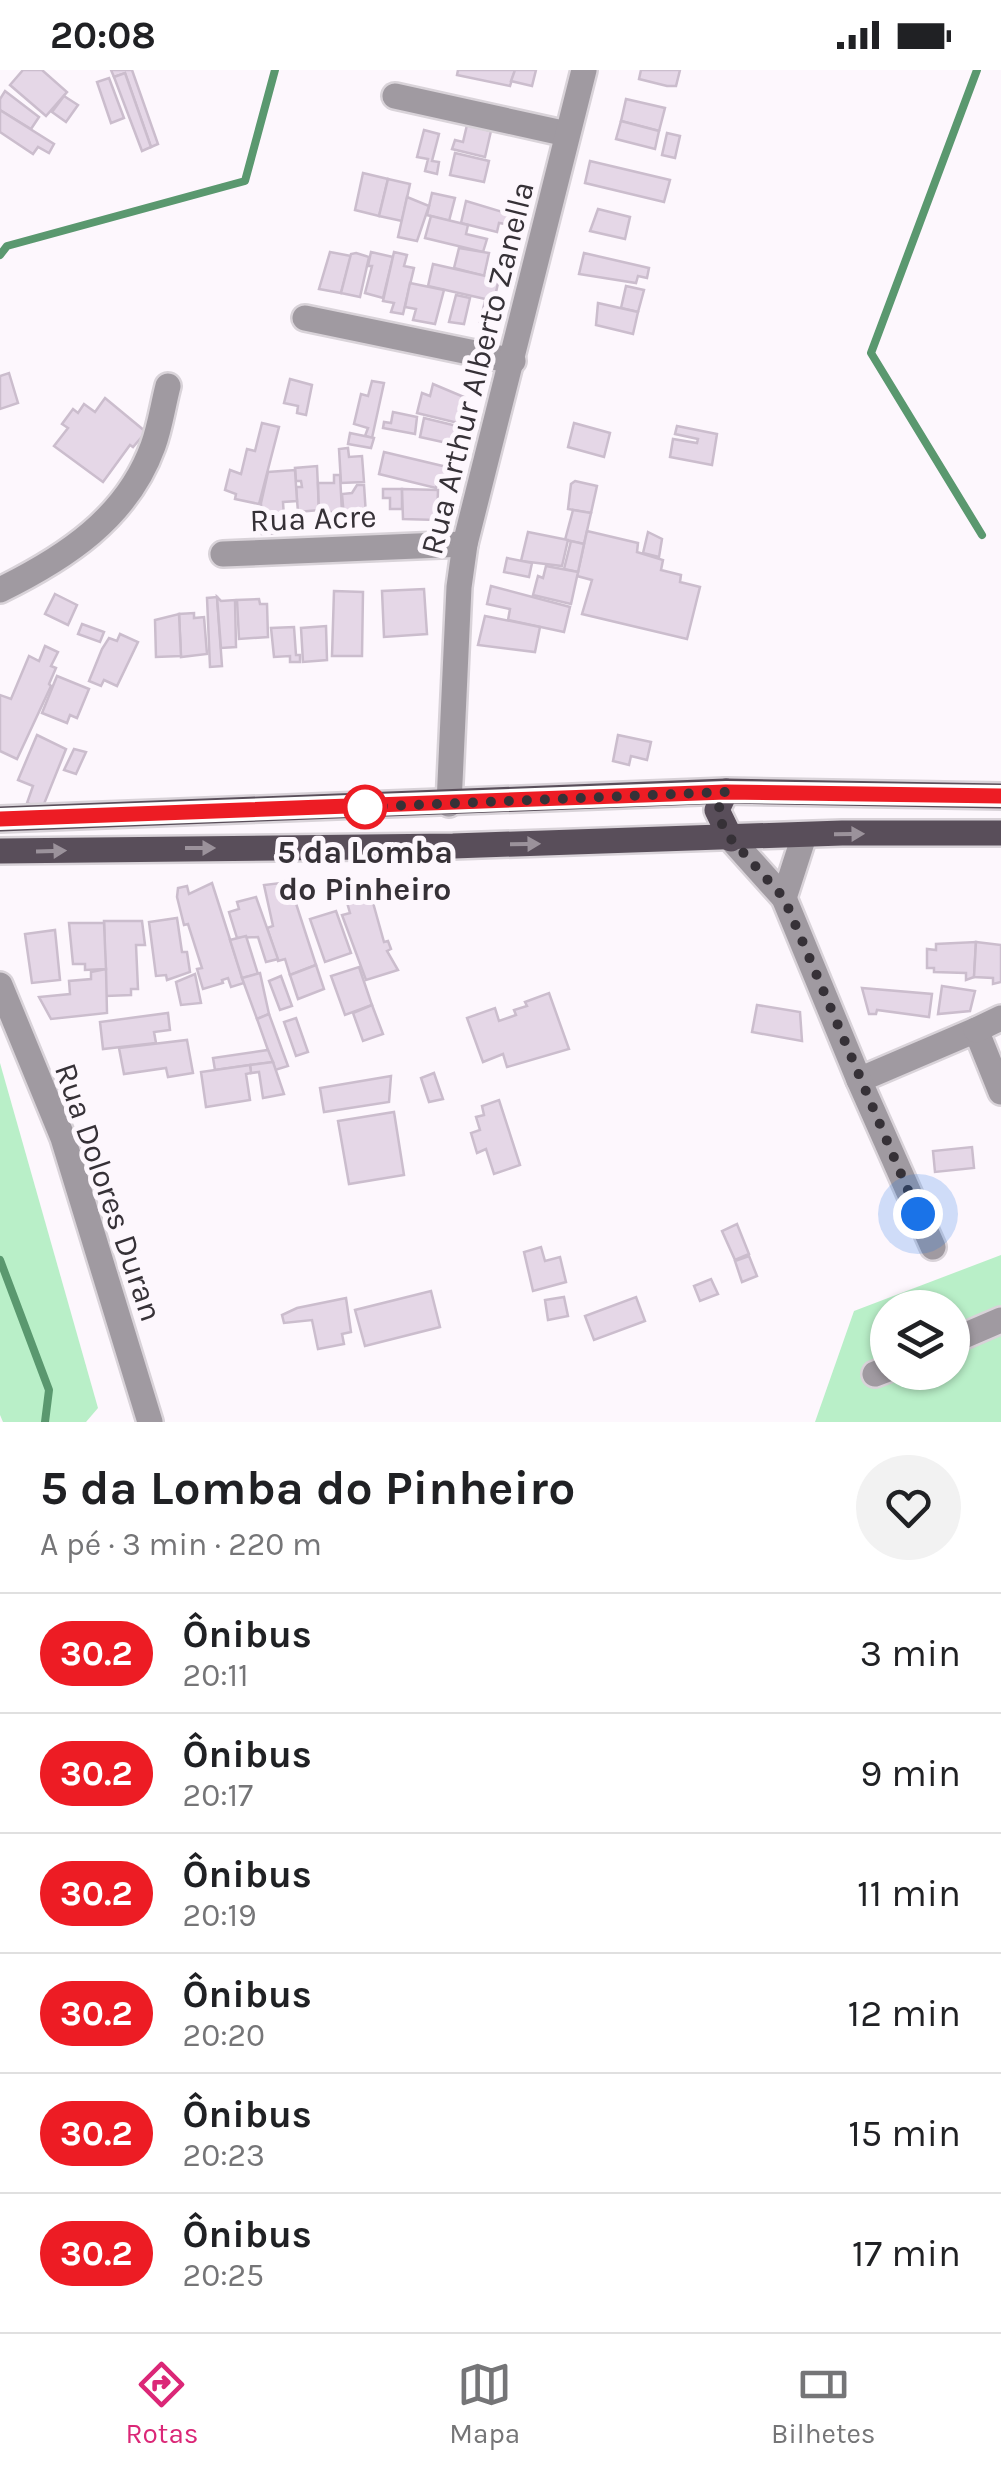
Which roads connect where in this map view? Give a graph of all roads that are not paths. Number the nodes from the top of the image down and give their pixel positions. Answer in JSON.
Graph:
{"nodes":[{"id":1,"x":584,"y":70,"type":"edge"},
{"id":2,"x":394,"y":96,"type":"dead end"},
{"id":3,"x":567,"y":134,"type":"junction"},
{"id":4,"x":305,"y":318,"type":"dead end"},
{"id":5,"x":513,"y":361,"type":"junction"},
{"id":6,"x":168,"y":386,"type":"dead end"},
{"id":7,"x":465,"y":544,"type":"junction"},
{"id":8,"x":223,"y":554,"type":"dead end"},
{"id":9,"x":0,"y":590,"type":"edge"},
{"id":10,"x":726,"y":792,"type":"junction"},
{"id":11,"x":1001,"y":796,"type":"edge"},
{"id":12,"x":450,"y":804,"type":"junction"},
{"id":13,"x":0,"y":818,"type":"edge"},
{"id":14,"x":1001,"y":834,"type":"edge"},
{"id":15,"x":804,"y":836,"type":"junction"},
{"id":16,"x":731,"y":839,"type":"junction"},
{"id":17,"x":0,"y":851,"type":"edge"},
{"id":18,"x":784,"y":898,"type":"junction"},
{"id":19,"x":0,"y":986,"type":"edge"},
{"id":20,"x":1001,"y":1018,"type":"edge"},
{"id":21,"x":976,"y":1030,"type":"junction"},
{"id":22,"x":859,"y":1080,"type":"junction"},
{"id":23,"x":1001,"y":1092,"type":"edge"},
{"id":24,"x":933,"y":1247,"type":"dead end"},
{"id":25,"x":1001,"y":1320,"type":"edge"},
{"id":26,"x":970,"y":1333,"type":"edge"},
{"id":27,"x":150,"y":1422,"type":"edge"}],
"edges":[{"from":1,"to":3,"type":"street","name":"Rua Arthur Alberto Zanella"},
{"from":2,"to":3,"type":"street"},
{"from":3,"to":5,"type":"street","name":"Rua Arthur Alberto Zanella"},
{"from":4,"to":5,"type":"street"},
{"from":5,"to":7,"type":"street","name":"Rua Arthur Alberto Zanella"},
{"from":6,"to":9,"type":"street"},
{"from":7,"to":8,"type":"street","name":"Rua Acre"},
{"from":7,"to":12,"type":"street","name":"Rua Arthur Alberto Zanella"},
{"from":10,"to":11,"type":"main road"},
{"from":10,"to":12,"type":"main road"},
{"from":10,"to":16,"type":"main road"},
{"from":12,"to":13,"type":"main road"},
{"from":15,"to":14,"type":"main road","one_way":true},
{"from":15,"to":16,"type":"main road"},
{"from":15,"to":18,"type":"street"},
{"from":17,"to":16,"type":"main road","one_way":true},
{"from":16,"to":18,"type":"street"},
{"from":18,"to":22,"type":"street"},
{"from":19,"to":27,"type":"street","name":"Rua Dolores Duran"},
{"from":20,"to":21,"type":"street"},
{"from":21,"to":22,"type":"street"},
{"from":21,"to":23,"type":"street"},
{"from":22,"to":24,"type":"street"},
{"from":25,"to":26,"type":"street"}]}
